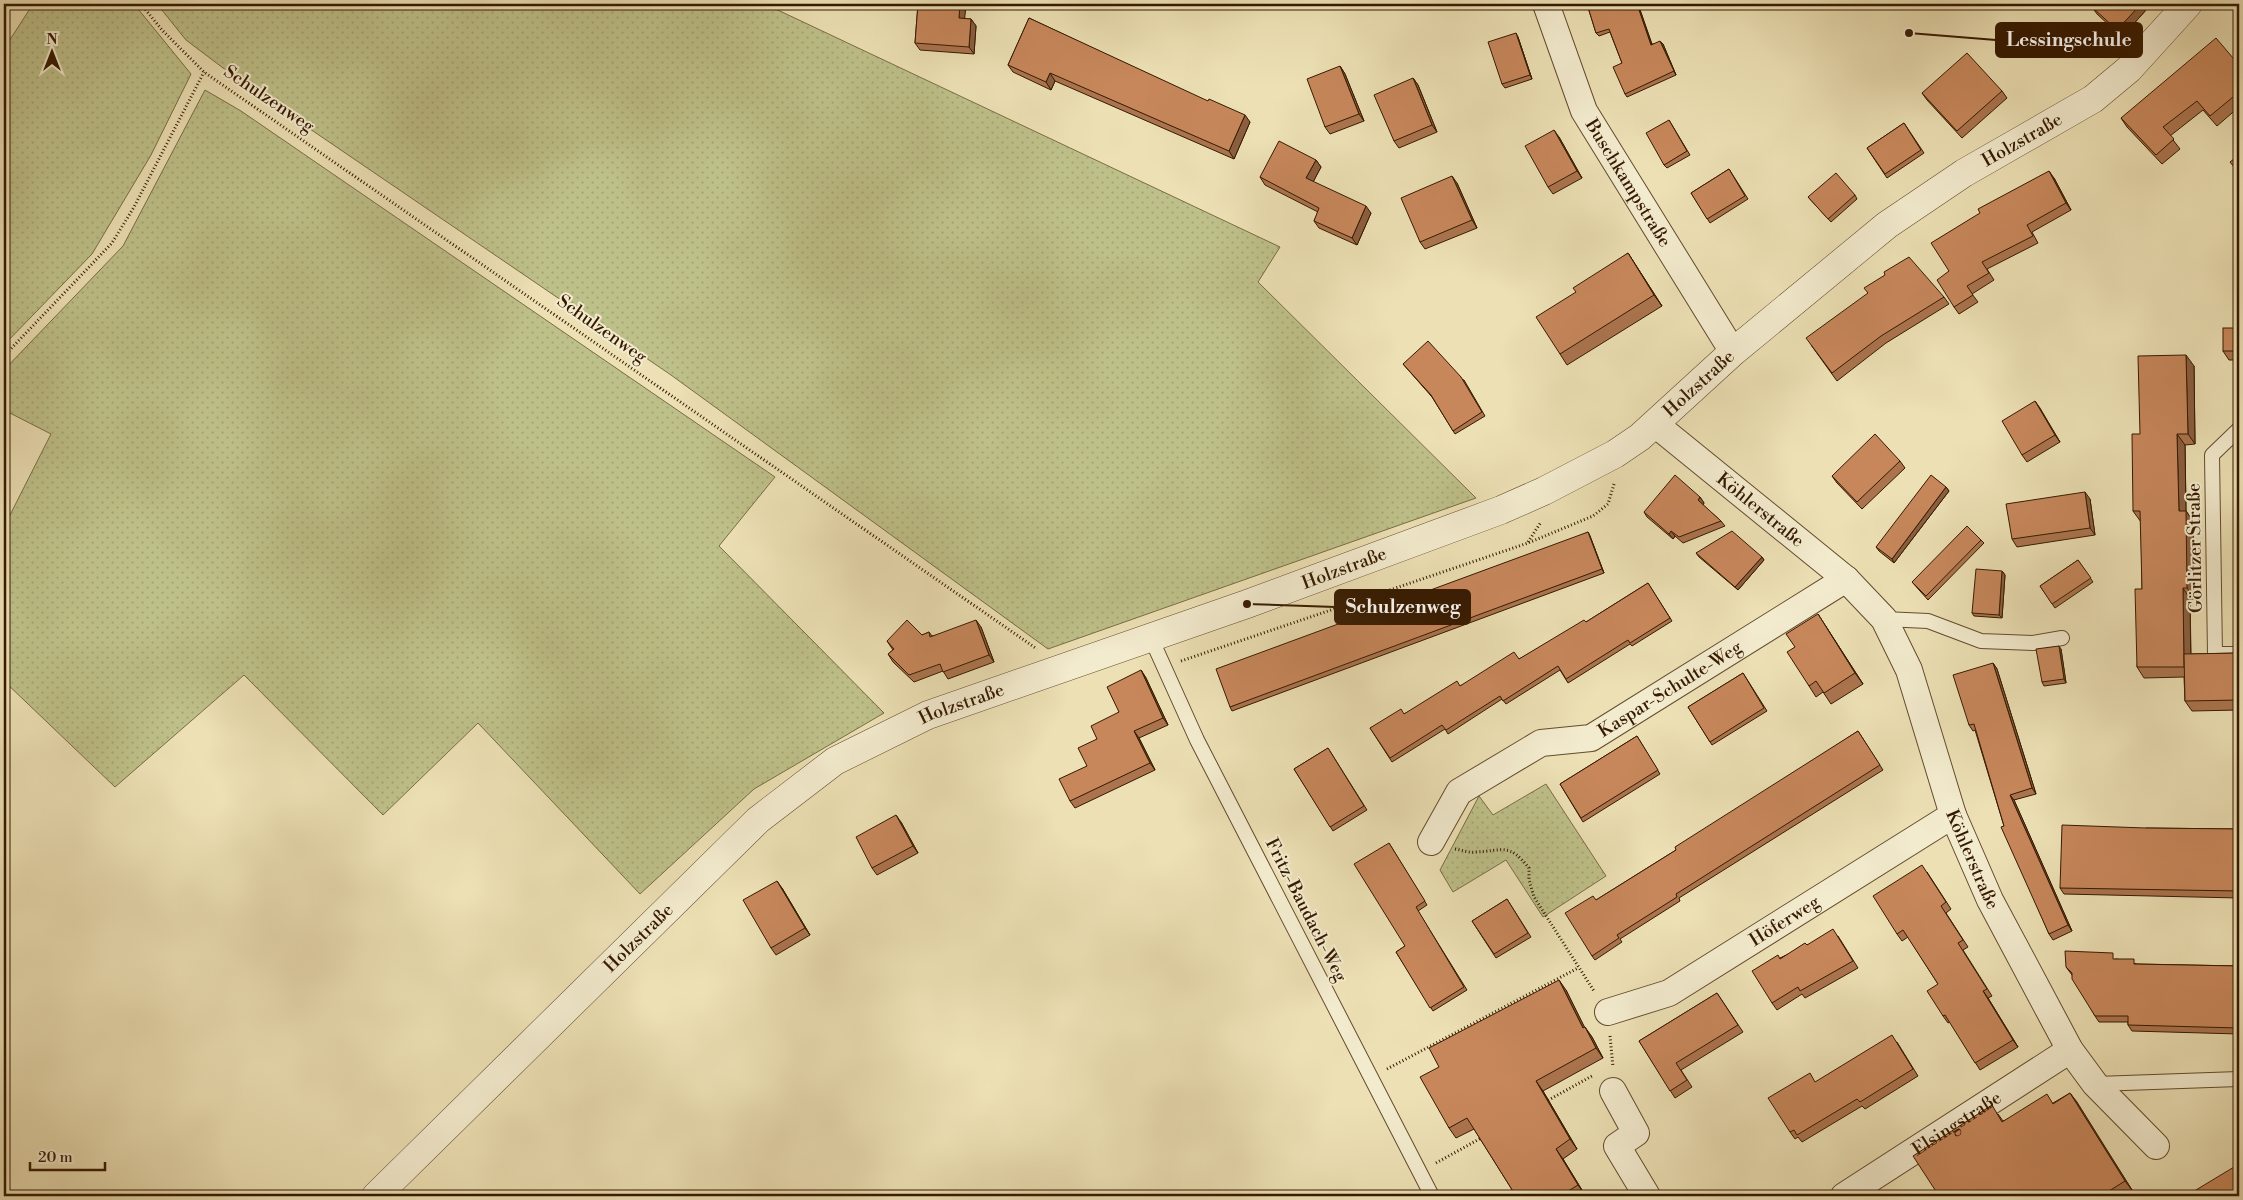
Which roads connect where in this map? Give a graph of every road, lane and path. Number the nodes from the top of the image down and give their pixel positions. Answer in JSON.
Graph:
{"nodes":[{"id":1,"x":141,"y":4,"type":"edge"},
{"id":2,"x":1546,"y":4,"type":"edge"},
{"id":3,"x":2188,"y":4,"type":"edge"},
{"id":4,"x":204,"y":72,"type":"junction"},
{"id":5,"x":1733,"y":352,"type":"junction"},
{"id":6,"x":4,"y":356,"type":"edge"},
{"id":7,"x":1655,"y":424,"type":"junction"},
{"id":8,"x":2239,"y":429,"type":"edge"},
{"id":9,"x":1615,"y":454,"type":"junction"},
{"id":10,"x":1846,"y":579,"type":"junction"},
{"id":11,"x":1884,"y":619,"type":"junction"},
{"id":12,"x":2062,"y":638,"type":"dead end"},
{"id":13,"x":1156,"y":647,"type":"junction"},
{"id":14,"x":2239,"y":654,"type":"edge"},
{"id":15,"x":1050,"y":672,"type":"junction"},
{"id":16,"x":1953,"y":815,"type":"junction"},
{"id":17,"x":1430,"y":842,"type":"joint"},
{"id":18,"x":1578,"y":968,"type":"junction"},
{"id":19,"x":1608,"y":1012,"type":"junction"},
{"id":20,"x":2070,"y":1050,"type":"junction"},
{"id":21,"x":1613,"y":1064,"type":"junction"},
{"id":22,"x":1370,"y":1076,"type":"junction"},
{"id":23,"x":1605,"y":1078,"type":"junction"},
{"id":24,"x":2239,"y":1079,"type":"edge"},
{"id":25,"x":2095,"y":1084,"type":"junction"},
{"id":26,"x":1537,"y":1106,"type":"edge"},
{"id":27,"x":1487,"y":1134,"type":"edge"},
{"id":28,"x":2156,"y":1146,"type":"dead end"},
{"id":29,"x":1420,"y":1172,"type":"junction"},
{"id":30,"x":376,"y":1196,"type":"edge"},
{"id":31,"x":1432,"y":1196,"type":"edge"},
{"id":32,"x":1647,"y":1196,"type":"edge"},
{"id":33,"x":1844,"y":1196,"type":"edge"}],
"edges":[{"from":1,"to":4,"type":"path","name":"Schulzenweg"},
{"from":2,"to":5,"type":"street","name":"Buschkampstraße"},
{"from":3,"to":5,"type":"street","name":"Holzstraße"},
{"from":4,"to":6,"type":"path"},
{"from":4,"to":15,"type":"path","name":"Schulzenweg"},
{"from":5,"to":7,"type":"street","name":"Holzstraße"},
{"from":7,"to":9,"type":"street","name":"Holzstraße"},
{"from":7,"to":10,"type":"street","name":"Köhlerstraße"},
{"from":8,"to":14,"type":"lane","name":"Görlitzer Straße"},
{"from":9,"to":13,"type":"street","name":"Holzstraße"},
{"from":9,"to":13,"type":"path"},
{"from":10,"to":11,"type":"street","name":"Köhlerstraße"},
{"from":10,"to":17,"type":"street","name":"Kaspar-Schulte-Weg"},
{"from":11,"to":12,"type":"lane"},
{"from":11,"to":16,"type":"street","name":"Köhlerstraße"},
{"from":13,"to":15,"type":"street","name":"Holzstraße"},
{"from":13,"to":22,"type":"lane","name":"Fritz-Baudach-Weg"},
{"from":15,"to":30,"type":"street","name":"Holzstraße"},
{"from":16,"to":19,"type":"street","name":"Höferweg"},
{"from":16,"to":20,"type":"street","name":"Köhlerstraße"},
{"from":17,"to":18,"type":"path"},
{"from":18,"to":19,"type":"path"},
{"from":18,"to":22,"type":"path"},
{"from":19,"to":21,"type":"path"},
{"from":20,"to":25,"type":"street","name":"Köhlerstraße"},
{"from":20,"to":33,"type":"street","name":"Elsingstraße"},
{"from":21,"to":23,"type":"path"},
{"from":21,"to":23,"type":"path"},
{"from":22,"to":29,"type":"lane","name":"Fritz-Baudach-Weg"},
{"from":23,"to":26,"type":"path"},
{"from":23,"to":32,"type":"street"},
{"from":24,"to":25,"type":"lane"},
{"from":25,"to":28,"type":"street","name":"Köhlerstraße"},
{"from":27,"to":29,"type":"path"},
{"from":29,"to":31,"type":"lane","name":"Fritz-Baudach-Weg"}]}
